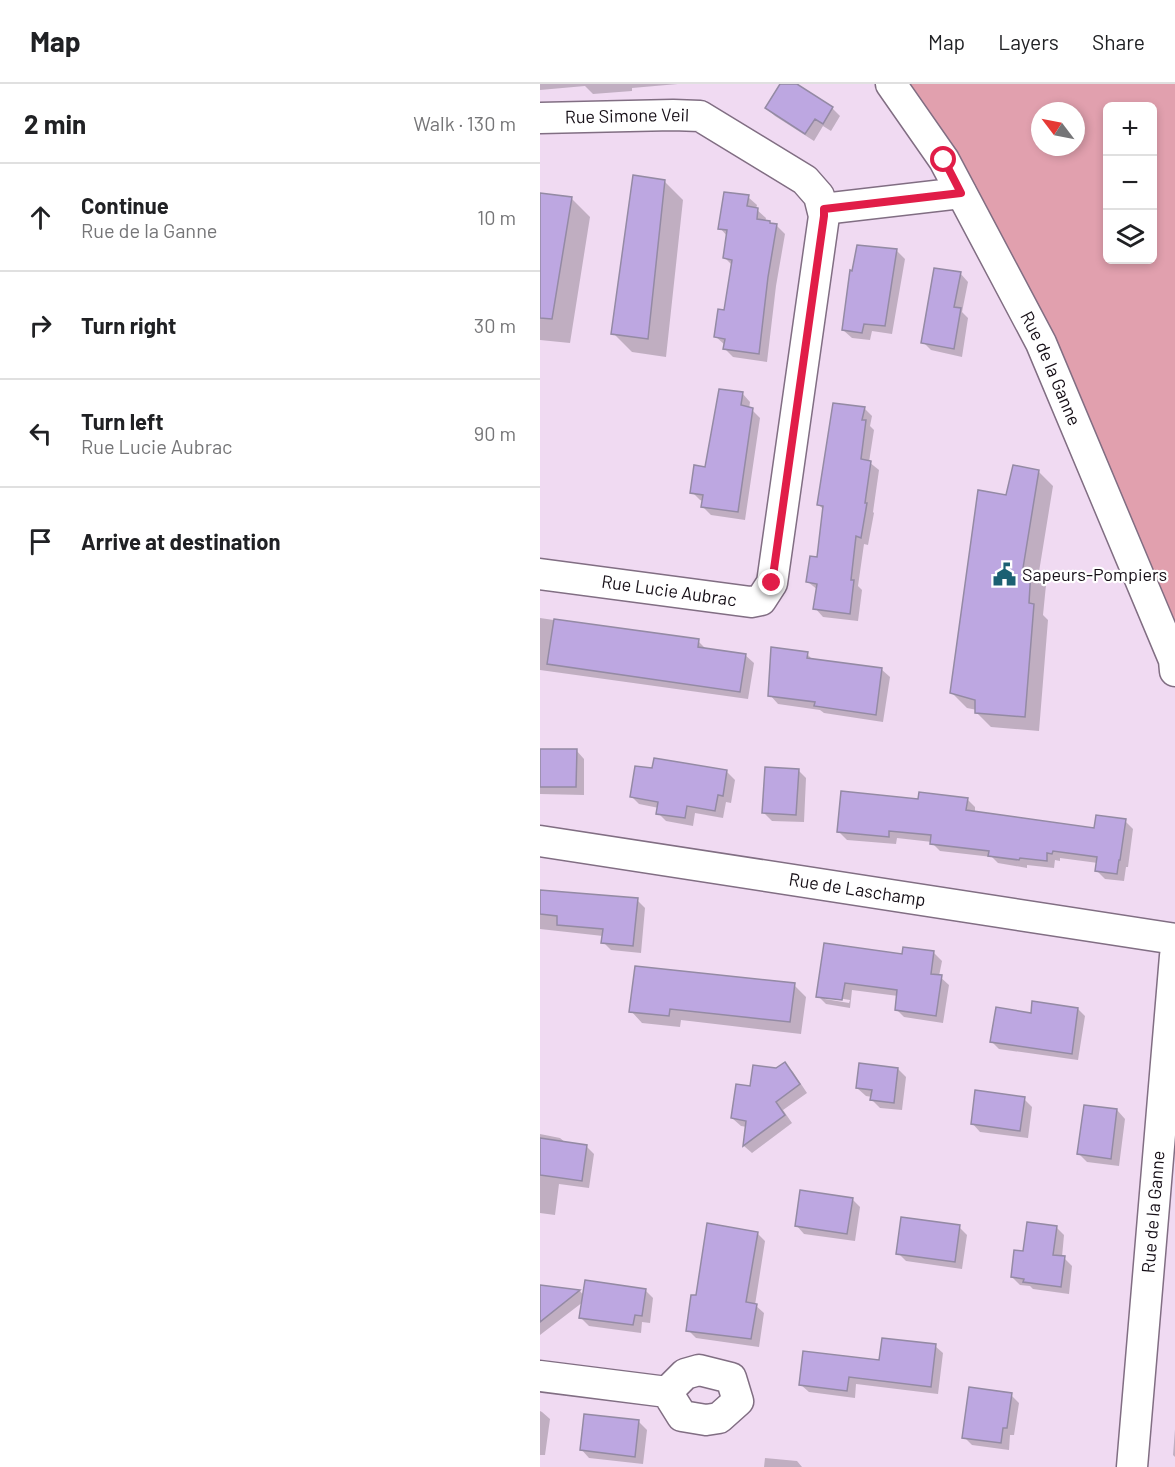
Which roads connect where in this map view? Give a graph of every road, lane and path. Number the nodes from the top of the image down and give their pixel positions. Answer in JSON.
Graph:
{"nodes":[{"id":1,"x":891,"y":84,"type":"edge"},
{"id":2,"x":540,"y":118,"type":"edge"},
{"id":3,"x":961,"y":193,"type":"junction"},
{"id":4,"x":824,"y":209,"type":"junction"},
{"id":5,"x":540,"y":574,"type":"edge"},
{"id":6,"x":1175,"y":671,"type":"edge"},
{"id":7,"x":540,"y":841,"type":"edge"},
{"id":8,"x":1175,"y":939,"type":"edge"},
{"id":9,"x":1175,"y":956,"type":"edge"},
{"id":10,"x":540,"y":1376,"type":"edge"},
{"id":11,"x":667,"y":1392,"type":"dead end"},
{"id":12,"x":1132,"y":1467,"type":"edge"}],
"edges":[{"from":1,"to":3,"type":"street","name":"Rue de la Ganne"},
{"from":2,"to":4,"type":"street","name":"Rue Simone Veil"},
{"from":3,"to":4,"type":"street"},
{"from":3,"to":6,"type":"street","name":"Rue de la Ganne"},
{"from":4,"to":5,"type":"street","name":"Rue Lucie Aubrac"},
{"from":7,"to":8,"type":"street","name":"Rue de Laschamp"},
{"from":9,"to":12,"type":"street","name":"Rue de la Ganne"},
{"from":10,"to":11,"type":"street"}]}
